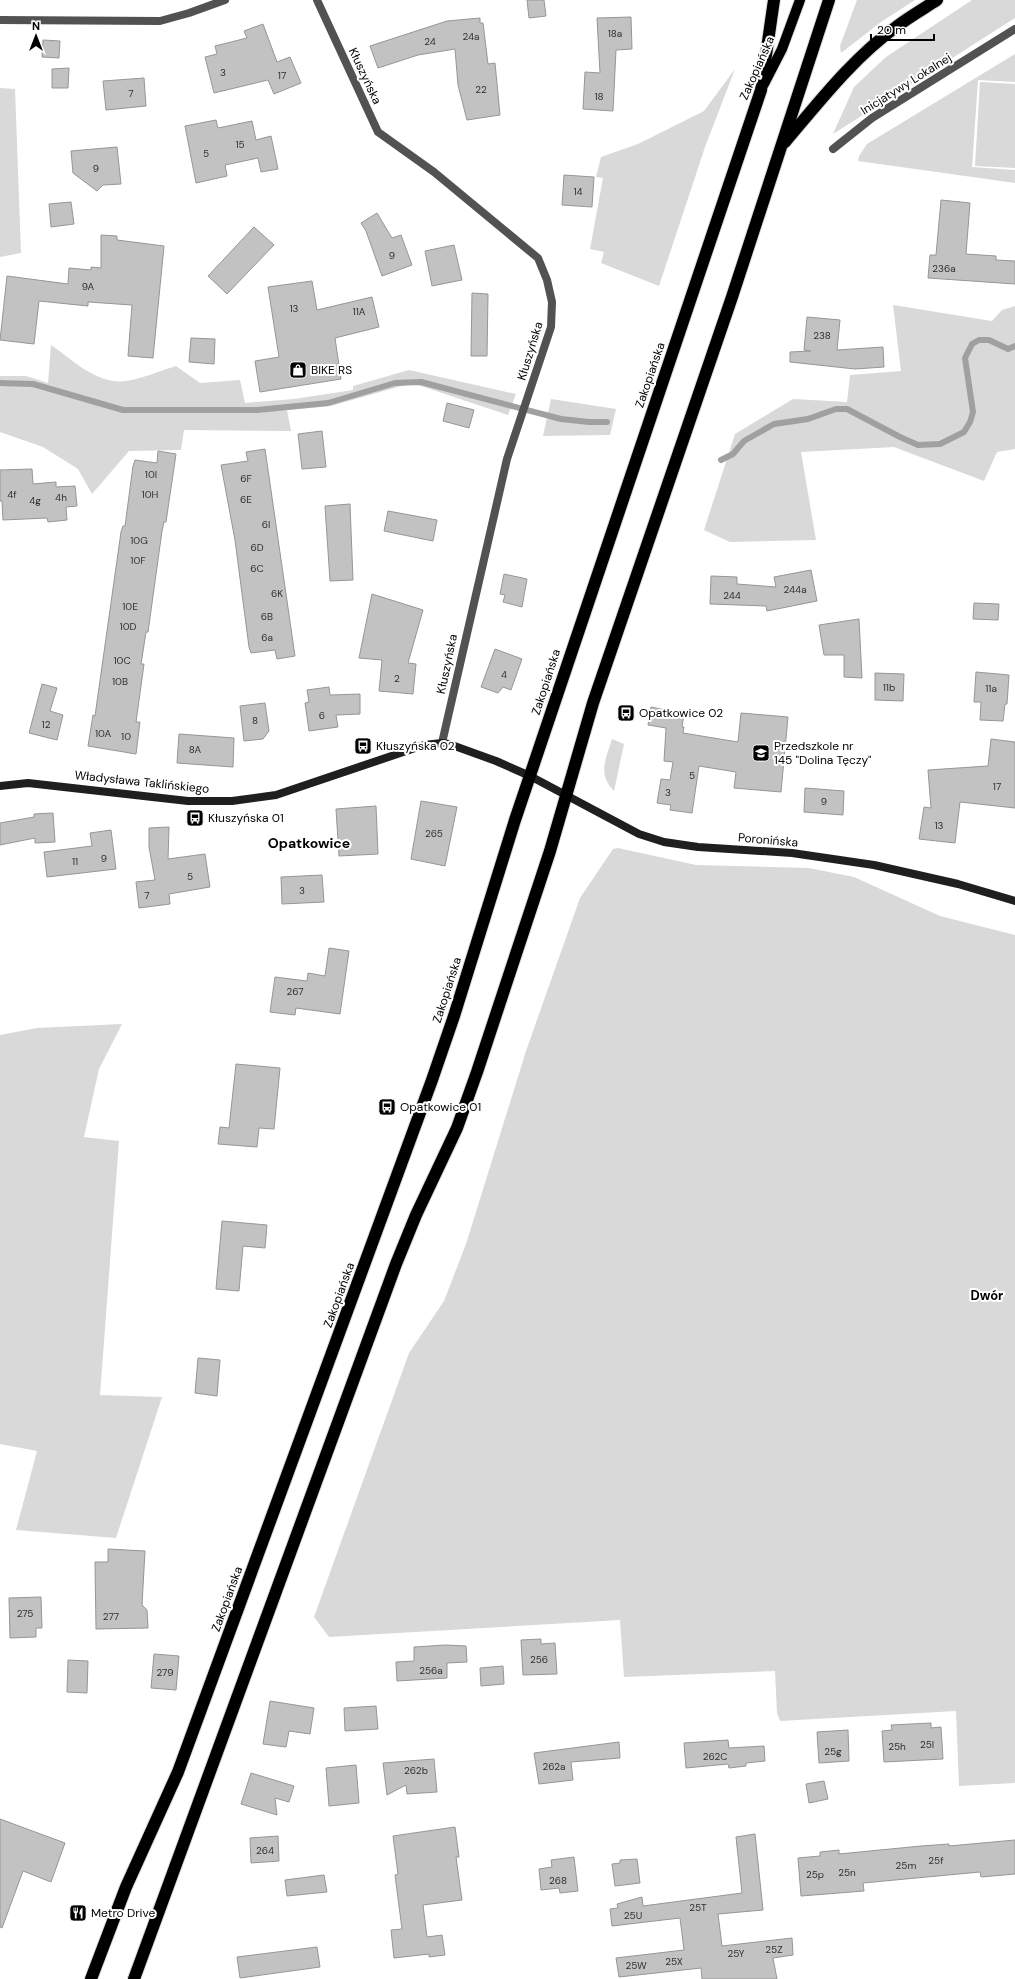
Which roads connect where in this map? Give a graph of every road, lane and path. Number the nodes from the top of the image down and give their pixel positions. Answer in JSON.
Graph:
{"nodes":[{"id":1,"x":226,"y":0,"type":"edge"},
{"id":2,"x":317,"y":0,"type":"edge"},
{"id":3,"x":774,"y":0,"type":"edge"},
{"id":4,"x":800,"y":0,"type":"edge"},
{"id":5,"x":829,"y":0,"type":"edge"},
{"id":6,"x":937,"y":0,"type":"edge"},
{"id":7,"x":0,"y":20,"type":"edge"},
{"id":8,"x":1015,"y":29,"type":"edge"},
{"id":9,"x":761,"y":90,"type":"junction"},
{"id":10,"x":782,"y":146,"type":"junction"},
{"id":11,"x":833,"y":149,"type":"dead end"},
{"id":12,"x":442,"y":742,"type":"junction"},
{"id":13,"x":530,"y":776,"type":"junction"},
{"id":14,"x":0,"y":786,"type":"edge"},
{"id":15,"x":566,"y":796,"type":"junction"},
{"id":16,"x":1015,"y":901,"type":"edge"},
{"id":17,"x":91,"y":1979,"type":"edge"},
{"id":18,"x":134,"y":1979,"type":"edge"}],
"edges":[{"from":1,"to":7,"type":"street"},
{"from":2,"to":12,"type":"street","name":"Kłuszyńska"},
{"from":3,"to":9,"type":"highway"},
{"from":4,"to":9,"type":"main road","name":"Zakopiańska"},
{"from":5,"to":10,"type":"highway"},
{"from":6,"to":10,"type":"highway"},
{"from":8,"to":11,"type":"street","name":"Inicjatywy Lokalnej"},
{"from":9,"to":13,"type":"highway","name":"Zakopiańska"},
{"from":10,"to":15,"type":"highway"},
{"from":12,"to":13,"type":"street","name":"Władysława Taklińskiego"},
{"from":12,"to":14,"type":"street","name":"Władysława Taklińskiego"},
{"from":13,"to":15,"type":"street","name":"Poronińska"},
{"from":13,"to":17,"type":"highway","name":"Zakopiańska"},
{"from":15,"to":16,"type":"street","name":"Poronińska"},
{"from":15,"to":18,"type":"highway"}]}
